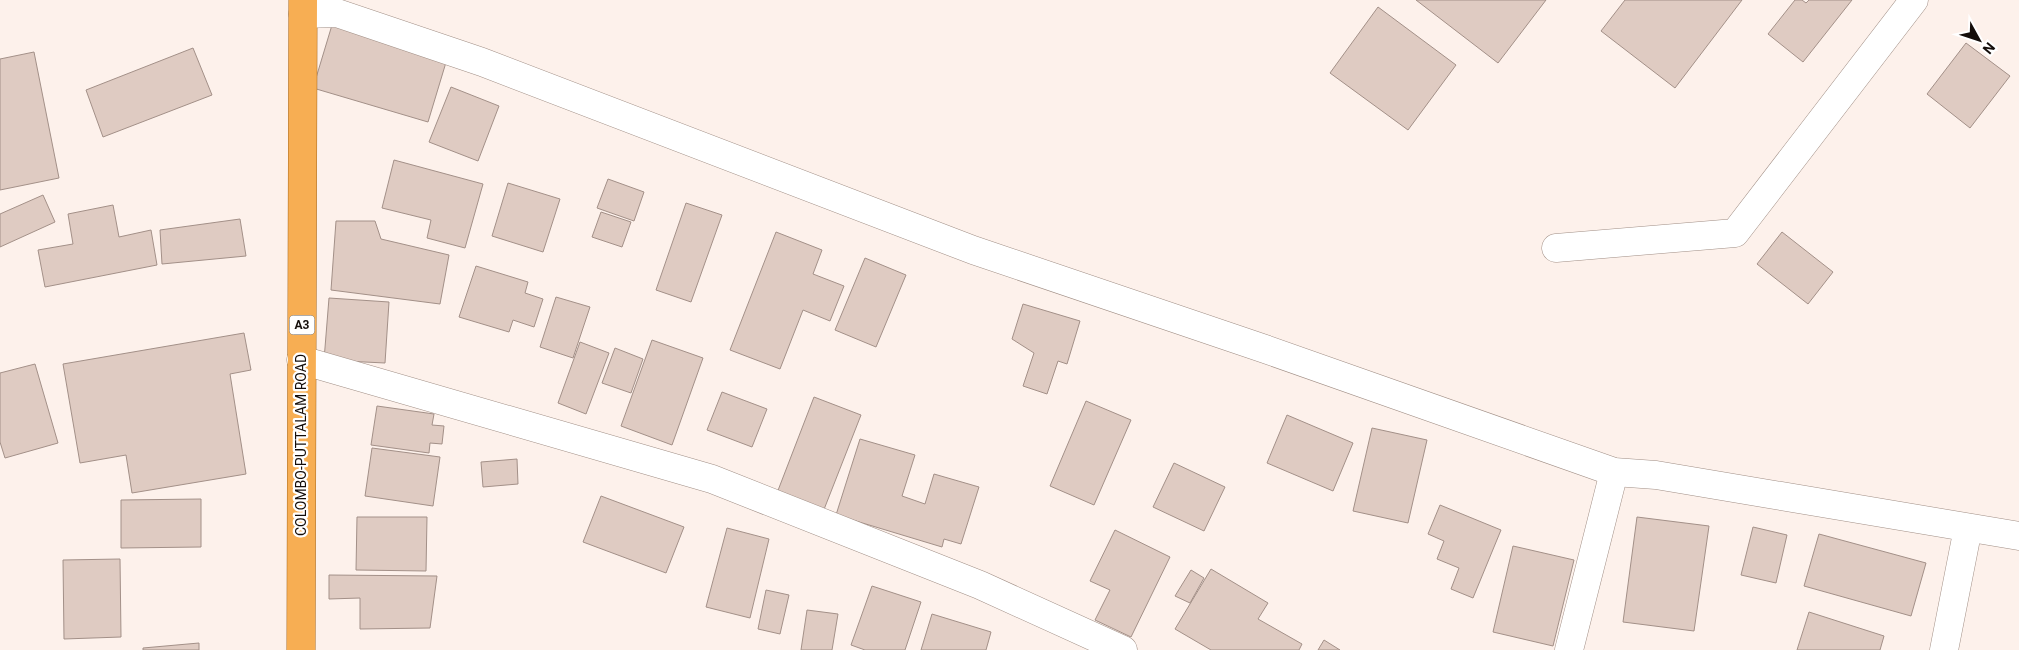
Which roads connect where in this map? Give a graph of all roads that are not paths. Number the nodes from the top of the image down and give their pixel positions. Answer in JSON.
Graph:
{"nodes":[{"id":1,"x":1914,"y":0,"type":"edge"},
{"id":2,"x":303,"y":7,"type":"edge"},
{"id":3,"x":1556,"y":248,"type":"dead end"},
{"id":4,"x":302,"y":360,"type":"junction"},
{"id":5,"x":1614,"y":472,"type":"junction"},
{"id":6,"x":1968,"y":528,"type":"junction"},
{"id":7,"x":2019,"y":536,"type":"edge"},
{"id":8,"x":301,"y":650,"type":"edge"},
{"id":9,"x":1123,"y":650,"type":"edge"},
{"id":10,"x":1569,"y":650,"type":"edge"},
{"id":11,"x":1944,"y":650,"type":"edge"}],
"edges":[{"from":1,"to":3,"type":"street"},
{"from":2,"to":4,"type":"highway","name":"COLOMBO-PUTTALAM ROAD","number":"A3"},
{"from":2,"to":5,"type":"street"},
{"from":4,"to":8,"type":"highway","name":"COLOMBO-PUTTALAM ROAD","number":"A3"},
{"from":4,"to":9,"type":"street"},
{"from":5,"to":6,"type":"street"},
{"from":5,"to":10,"type":"street"},
{"from":6,"to":7,"type":"street"},
{"from":6,"to":11,"type":"street"}]}
